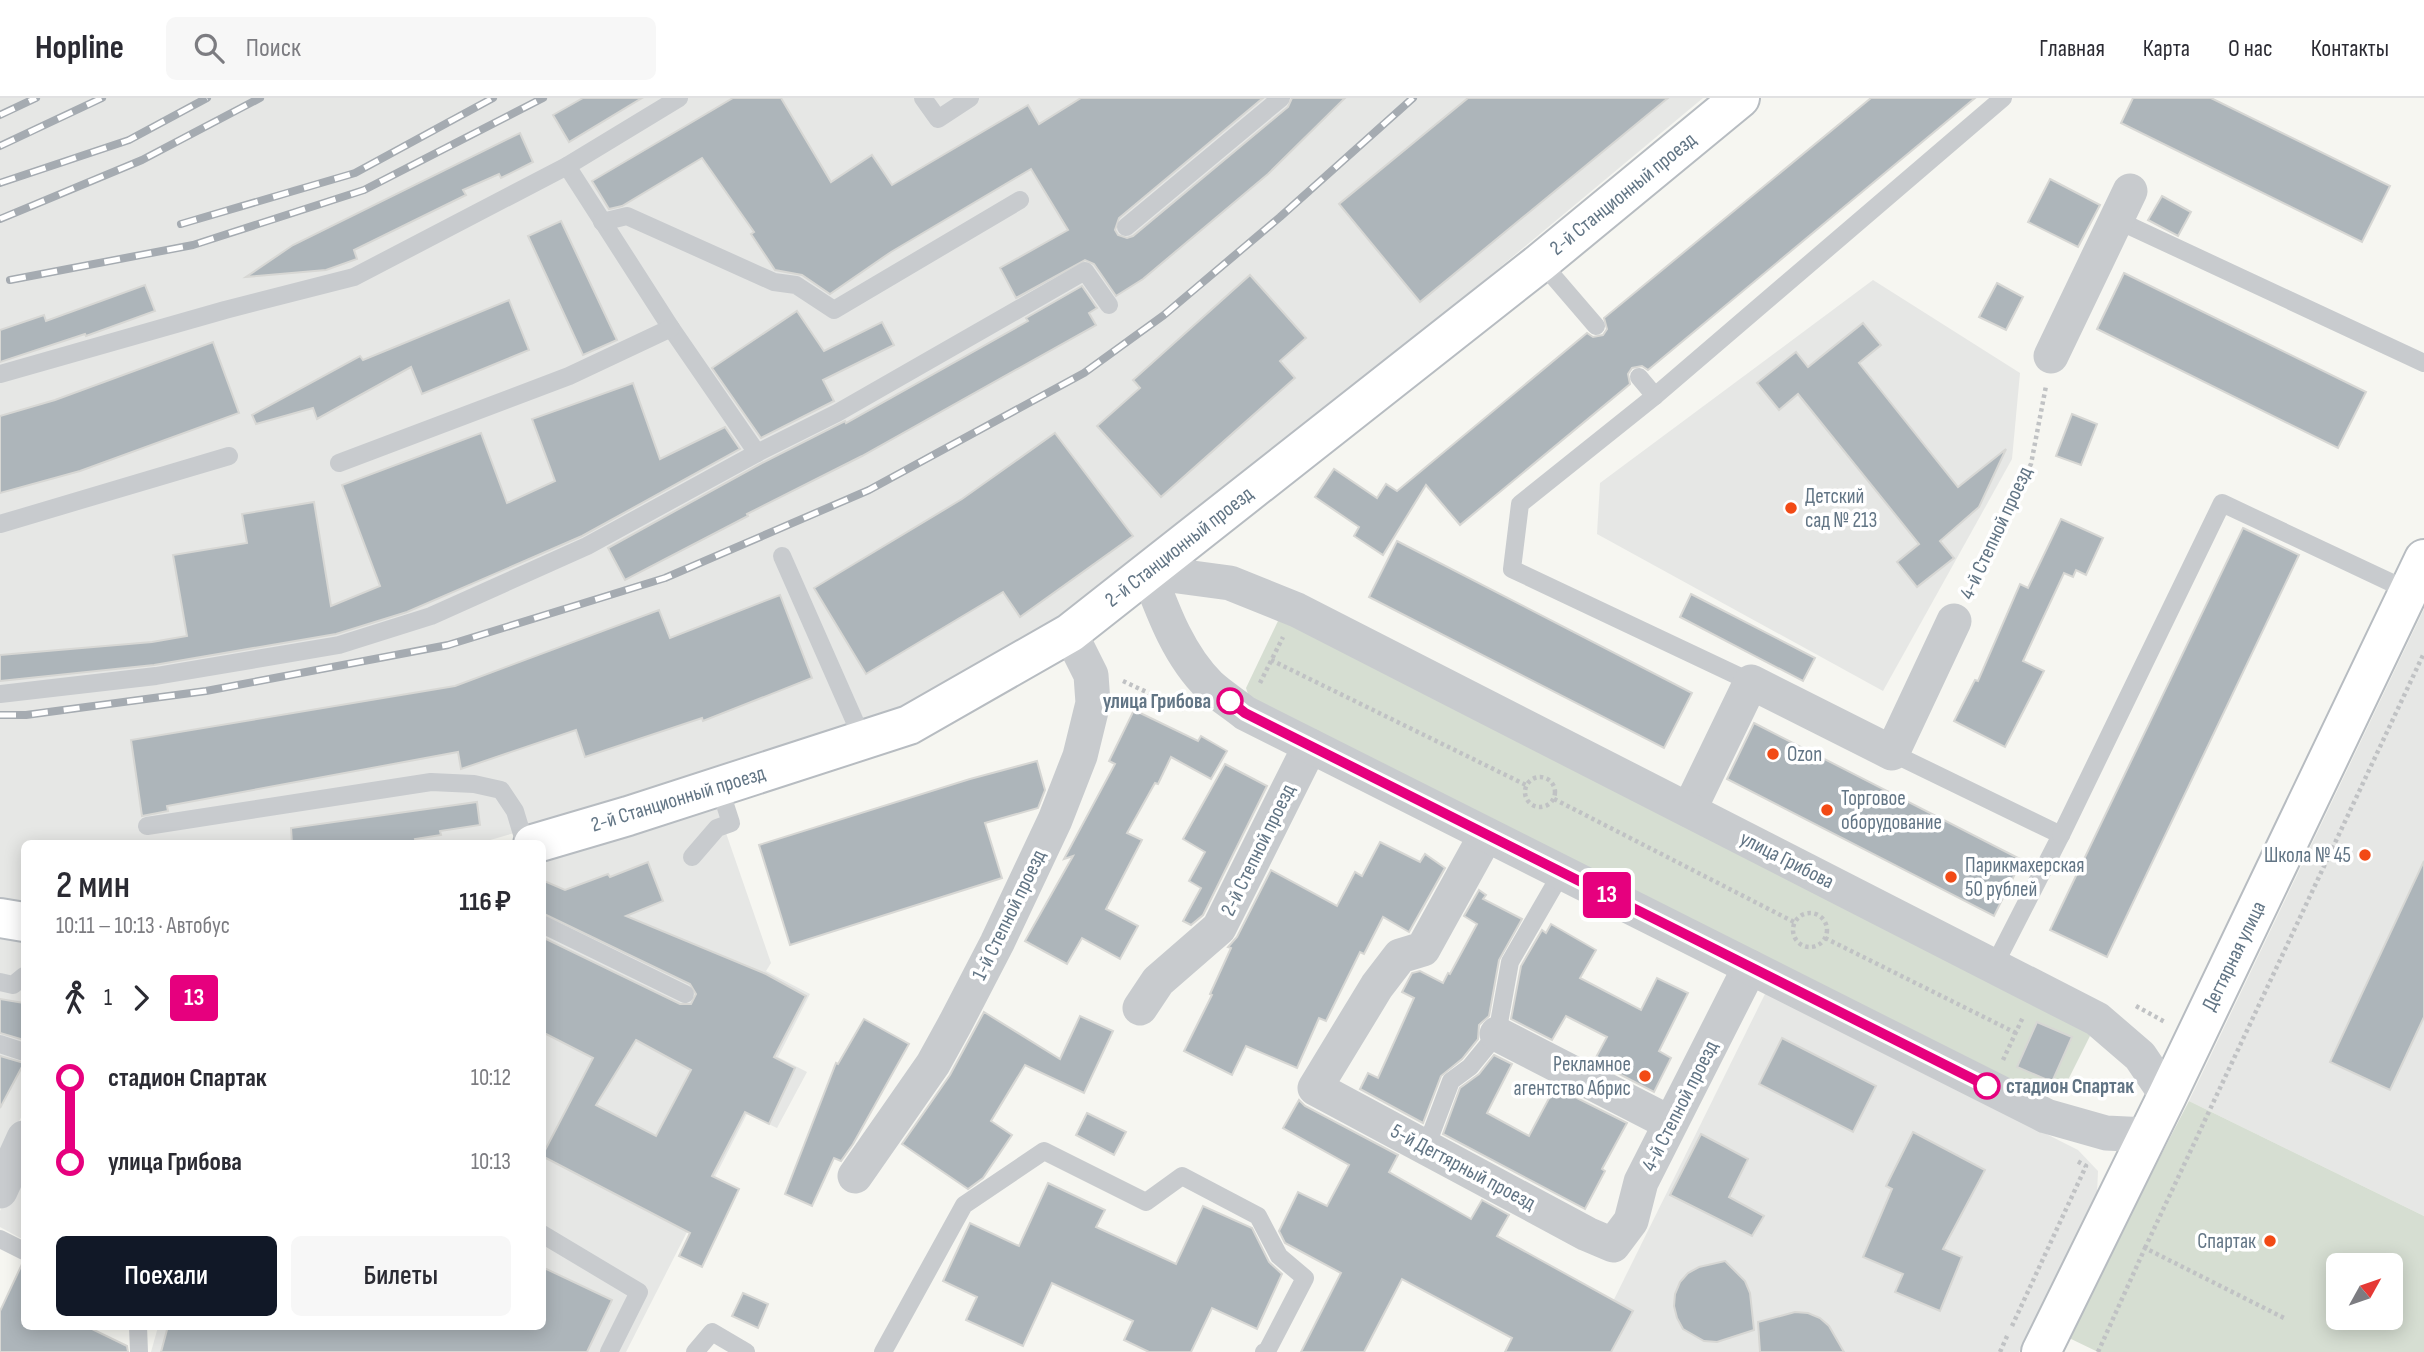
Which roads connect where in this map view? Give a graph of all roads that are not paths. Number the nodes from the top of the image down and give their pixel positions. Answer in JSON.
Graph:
{"nodes":[{"id":1,"x":679,"y":98,"type":"edge"},
{"id":2,"x":923,"y":98,"type":"edge"},
{"id":3,"x":970,"y":98,"type":"edge"},
{"id":4,"x":1281,"y":98,"type":"edge"},
{"id":5,"x":1740,"y":98,"type":"edge"},
{"id":6,"x":2003,"y":98,"type":"edge"},
{"id":7,"x":568,"y":166,"type":"junction"},
{"id":8,"x":1020,"y":200,"type":"dead end"},
{"id":9,"x":2124,"y":206,"type":"joint"},
{"id":10,"x":602,"y":222,"type":"junction"},
{"id":11,"x":1126,"y":227,"type":"dead end"},
{"id":12,"x":1541,"y":262,"type":"junction"},
{"id":13,"x":1108,"y":305,"type":"dead end"},
{"id":14,"x":1596,"y":326,"type":"dead end"},
{"id":15,"x":671,"y":328,"type":"junction"},
{"id":16,"x":2051,"y":356,"type":"road end"},
{"id":17,"x":2424,"y":363,"type":"edge"},
{"id":18,"x":0,"y":374,"type":"edge"},
{"id":19,"x":1639,"y":377,"type":"dead end"},
{"id":20,"x":1655,"y":396,"type":"junction"},
{"id":21,"x":757,"y":453,"type":"junction"},
{"id":22,"x":229,"y":456,"type":"dead end"},
{"id":23,"x":339,"y":463,"type":"dead end"},
{"id":24,"x":0,"y":524,"type":"edge"},
{"id":25,"x":782,"y":556,"type":"dead end"},
{"id":26,"x":1148,"y":572,"type":"junction"},
{"id":27,"x":2416,"y":575,"type":"edge"},
{"id":28,"x":1954,"y":621,"type":"road end"},
{"id":29,"x":1070,"y":633,"type":"junction"},
{"id":30,"x":1751,"y":682,"type":"junction"},
{"id":31,"x":0,"y":694,"type":"edge"},
{"id":32,"x":863,"y":740,"type":"junction"},
{"id":33,"x":1310,"y":746,"type":"junction"},
{"id":34,"x":1892,"y":753,"type":"junction"},
{"id":35,"x":719,"y":786,"type":"junction"},
{"id":36,"x":1689,"y":810,"type":"junction"},
{"id":37,"x":148,"y":825,"type":"dead end"},
{"id":38,"x":1486,"y":835,"type":"junction"},
{"id":39,"x":2061,"y":835,"type":"junction"},
{"id":40,"x":523,"y":840,"type":"edge"},
{"id":41,"x":546,"y":840,"type":"edge"},
{"id":42,"x":692,"y":857,"type":"dead end"},
{"id":43,"x":1562,"y":872,"type":"junction"},
{"id":44,"x":0,"y":918,"type":"edge"},
{"id":45,"x":21,"y":922,"type":"edge"},
{"id":46,"x":546,"y":925,"type":"edge"},
{"id":47,"x":1994,"y":966,"type":"junction"},
{"id":48,"x":1750,"y":967,"type":"junction"},
{"id":49,"x":21,"y":978,"type":"edge"},
{"id":50,"x":0,"y":982,"type":"edge"},
{"id":51,"x":685,"y":995,"type":"dead end"},
{"id":52,"x":1140,"y":1008,"type":"dead end"},
{"id":53,"x":1497,"y":1034,"type":"junction"},
{"id":54,"x":0,"y":1044,"type":"edge"},
{"id":55,"x":21,"y":1051,"type":"edge"},
{"id":56,"x":2167,"y":1096,"type":"junction"},
{"id":57,"x":1670,"y":1123,"type":"junction"},
{"id":58,"x":2147,"y":1136,"type":"junction"},
{"id":59,"x":14,"y":1144,"type":"edge"},
{"id":60,"x":1426,"y":1147,"type":"junction"},
{"id":61,"x":855,"y":1176,"type":"dead end"},
{"id":62,"x":0,"y":1191,"type":"edge"},
{"id":63,"x":546,"y":1236,"type":"edge"},
{"id":64,"x":0,"y":1239,"type":"edge"},
{"id":65,"x":1613,"y":1245,"type":"joint"},
{"id":66,"x":21,"y":1250,"type":"edge"},
{"id":67,"x":138,"y":1330,"type":"edge"},
{"id":68,"x":139,"y":1352,"type":"edge"},
{"id":69,"x":609,"y":1352,"type":"edge"},
{"id":70,"x":695,"y":1352,"type":"edge"},
{"id":71,"x":746,"y":1352,"type":"edge"},
{"id":72,"x":883,"y":1352,"type":"edge"},
{"id":73,"x":1264,"y":1352,"type":"edge"},
{"id":74,"x":2041,"y":1352,"type":"edge"}],
"edges":[{"from":1,"to":7,"type":"lane"},
{"from":2,"to":3,"type":"lane"},
{"from":4,"to":11,"type":"lane"},
{"from":5,"to":12,"type":"main road","name":"2-й Станционный проезд"},
{"from":6,"to":20,"type":"lane"},
{"from":7,"to":10,"type":"lane"},
{"from":7,"to":18,"type":"lane"},
{"from":8,"to":10,"type":"lane"},
{"from":9,"to":16,"type":"street"},
{"from":9,"to":17,"type":"lane"},
{"from":10,"to":15,"type":"lane"},
{"from":12,"to":14,"type":"lane"},
{"from":12,"to":26,"type":"main road","name":"2-й Станционный проезд"},
{"from":13,"to":21,"type":"lane"},
{"from":15,"to":21,"type":"lane"},
{"from":15,"to":23,"type":"lane"},
{"from":19,"to":20,"type":"lane"},
{"from":20,"to":30,"type":"lane"},
{"from":21,"to":31,"type":"lane"},
{"from":22,"to":24,"type":"lane"},
{"from":25,"to":32,"type":"lane"},
{"from":26,"to":29,"type":"main road","name":"2-й Станционный проезд"},
{"from":26,"to":33,"type":"street"},
{"from":26,"to":36,"type":"street","name":"улица Грибова"},
{"from":27,"to":39,"type":"lane"},
{"from":27,"to":56,"type":"main road","name":"Дегтярная улица"},
{"from":28,"to":34,"type":"street","name":"4-й Степной проезд"},
{"from":29,"to":32,"type":"main road","name":"2-й Станционный проезд"},
{"from":29,"to":61,"type":"street","name":"1-й Степной проезд"},
{"from":30,"to":34,"type":"street"},
{"from":30,"to":36,"type":"street"},
{"from":32,"to":35,"type":"main road","name":"2-й Станционный проезд"},
{"from":33,"to":38,"type":"street"},
{"from":33,"to":52,"type":"street","name":"2-й Степной проезд"},
{"from":34,"to":39,"type":"lane"},
{"from":35,"to":41,"type":"main road","name":"2-й Станционный проезд"},
{"from":35,"to":42,"type":"lane"},
{"from":36,"to":47,"type":"street","name":"улица Грибова"},
{"from":37,"to":40,"type":"lane"},
{"from":38,"to":43,"type":"street"},
{"from":38,"to":60,"type":"street","name":"5-й Дегтярный проезд"},
{"from":39,"to":47,"type":"lane"},
{"from":43,"to":48,"type":"street"},
{"from":43,"to":53,"type":"lane"},
{"from":44,"to":45,"type":"main road"},
{"from":46,"to":51,"type":"lane"},
{"from":47,"to":56,"type":"street","name":"улица Грибова"},
{"from":48,"to":57,"type":"street","name":"4-й Степной проезд"},
{"from":48,"to":58,"type":"street"},
{"from":49,"to":50,"type":"lane"},
{"from":53,"to":57,"type":"street"},
{"from":53,"to":60,"type":"lane"},
{"from":54,"to":55,"type":"lane"},
{"from":56,"to":58,"type":"main road","name":"Дегтярная улица"},
{"from":57,"to":65,"type":"street","name":"4-й Степной проезд"},
{"from":58,"to":74,"type":"main road","name":"Дегтярная улица"},
{"from":59,"to":62,"type":"street"},
{"from":60,"to":65,"type":"street","name":"5-й Дегтярный проезд"},
{"from":63,"to":69,"type":"lane"},
{"from":64,"to":66,"type":"lane"},
{"from":67,"to":68,"type":"lane"},
{"from":70,"to":71,"type":"lane"},
{"from":72,"to":73,"type":"lane"}]}
